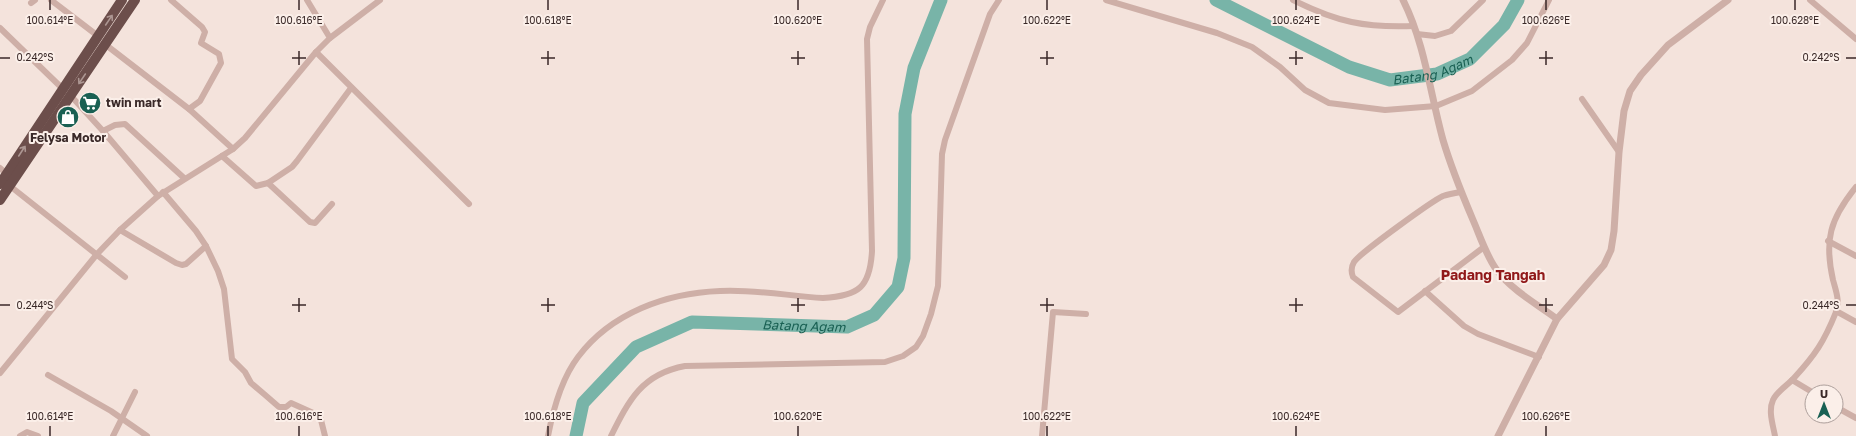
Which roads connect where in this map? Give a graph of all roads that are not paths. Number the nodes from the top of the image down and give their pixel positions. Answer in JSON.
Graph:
{"nodes":[{"id":1,"x":51,"y":0,"type":"edge"},
{"id":2,"x":122,"y":0,"type":"edge"},
{"id":3,"x":135,"y":0,"type":"edge"},
{"id":4,"x":170,"y":0,"type":"edge"},
{"id":5,"x":307,"y":0,"type":"edge"},
{"id":6,"x":380,"y":0,"type":"edge"},
{"id":7,"x":882,"y":0,"type":"edge"},
{"id":8,"x":999,"y":0,"type":"edge"},
{"id":9,"x":1106,"y":0,"type":"edge"},
{"id":10,"x":1293,"y":0,"type":"edge"},
{"id":11,"x":1403,"y":0,"type":"edge"},
{"id":12,"x":1483,"y":0,"type":"edge"},
{"id":13,"x":1549,"y":0,"type":"edge"},
{"id":14,"x":1728,"y":0,"type":"edge"},
{"id":15,"x":1810,"y":0,"type":"edge"},
{"id":16,"x":1414,"y":26,"type":"junction"},
{"id":17,"x":0,"y":28,"type":"edge"},
{"id":18,"x":1417,"y":34,"type":"junction"},
{"id":19,"x":98,"y":36,"type":"junction"},
{"id":20,"x":330,"y":38,"type":"junction"},
{"id":21,"x":1856,"y":39,"type":"edge"},
{"id":22,"x":106,"y":45,"type":"junction"},
{"id":23,"x":316,"y":52,"type":"junction"},
{"id":24,"x":83,"y":58,"type":"junction"},
{"id":25,"x":92,"y":64,"type":"junction"},
{"id":26,"x":351,"y":88,"type":"junction"},
{"id":27,"x":67,"y":92,"type":"junction"},
{"id":28,"x":1582,"y":99,"type":"dead end"},
{"id":29,"x":1436,"y":106,"type":"junction"},
{"id":30,"x":189,"y":109,"type":"junction"},
{"id":31,"x":103,"y":131,"type":"junction"},
{"id":32,"x":233,"y":149,"type":"junction"},
{"id":33,"x":1619,"y":152,"type":"junction"},
{"id":34,"x":222,"y":156,"type":"junction"},
{"id":35,"x":3,"y":171,"type":"edge"},
{"id":36,"x":184,"y":178,"type":"junction"},
{"id":37,"x":268,"y":183,"type":"junction"},
{"id":38,"x":5,"y":185,"type":"edge"},
{"id":39,"x":1856,"y":187,"type":"edge"},
{"id":40,"x":163,"y":192,"type":"junction"},
{"id":41,"x":1461,"y":192,"type":"junction"},
{"id":42,"x":158,"y":196,"type":"junction"},
{"id":43,"x":0,"y":200,"type":"edge"},
{"id":44,"x":332,"y":204,"type":"dead end"},
{"id":45,"x":469,"y":204,"type":"dead end"},
{"id":46,"x":120,"y":230,"type":"junction"},
{"id":47,"x":1828,"y":241,"type":"junction"},
{"id":48,"x":206,"y":246,"type":"junction"},
{"id":49,"x":1484,"y":247,"type":"junction"},
{"id":50,"x":97,"y":254,"type":"junction"},
{"id":51,"x":1856,"y":256,"type":"edge"},
{"id":52,"x":125,"y":277,"type":"dead end"},
{"id":53,"x":1425,"y":291,"type":"junction"},
{"id":54,"x":1836,"y":311,"type":"junction"},
{"id":55,"x":1086,"y":314,"type":"dead end"},
{"id":56,"x":1557,"y":319,"type":"junction"},
{"id":57,"x":1856,"y":322,"type":"edge"},
{"id":58,"x":1539,"y":357,"type":"junction"},
{"id":59,"x":0,"y":373,"type":"edge"},
{"id":60,"x":48,"y":375,"type":"dead end"},
{"id":61,"x":1792,"y":380,"type":"junction"},
{"id":62,"x":1804,"y":387,"type":"edge"},
{"id":63,"x":135,"y":392,"type":"dead end"},
{"id":64,"x":1844,"y":411,"type":"edge"},
{"id":65,"x":1856,"y":418,"type":"edge"},
{"id":66,"x":122,"y":419,"type":"junction"},
{"id":67,"x":20,"y":436,"type":"edge"},
{"id":68,"x":38,"y":436,"type":"edge"},
{"id":69,"x":113,"y":436,"type":"edge"},
{"id":70,"x":147,"y":436,"type":"edge"},
{"id":71,"x":325,"y":436,"type":"edge"},
{"id":72,"x":548,"y":436,"type":"edge"},
{"id":73,"x":610,"y":436,"type":"edge"},
{"id":74,"x":1042,"y":436,"type":"edge"},
{"id":75,"x":1498,"y":436,"type":"edge"},
{"id":76,"x":1775,"y":436,"type":"edge"}],
"edges":[{"from":1,"to":19,"type":"street"},
{"from":19,"to":2,"type":"highway","one_way":true},
{"from":3,"to":22,"type":"highway"},
{"from":4,"to":30,"type":"street"},
{"from":5,"to":20,"type":"street"},
{"from":6,"to":20,"type":"street"},
{"from":7,"to":72,"type":"street"},
{"from":8,"to":73,"type":"street"},
{"from":9,"to":29,"type":"street"},
{"from":10,"to":16,"type":"street"},
{"from":11,"to":16,"type":"street"},
{"from":12,"to":18,"type":"street"},
{"from":13,"to":29,"type":"street"},
{"from":14,"to":33,"type":"street"},
{"from":15,"to":21,"type":"street"},
{"from":16,"to":18,"type":"street"},
{"from":17,"to":27,"type":"street"},
{"from":18,"to":29,"type":"street"},
{"from":19,"to":24,"type":"highway"},
{"from":20,"to":23,"type":"street"},
{"from":22,"to":25,"type":"highway"},
{"from":22,"to":30,"type":"street"},
{"from":23,"to":26,"type":"street"},
{"from":23,"to":32,"type":"street"},
{"from":24,"to":25,"type":"highway"},
{"from":24,"to":27,"type":"highway"},
{"from":25,"to":27,"type":"highway","one_way":true},
{"from":26,"to":37,"type":"street"},
{"from":26,"to":45,"type":"street"},
{"from":27,"to":31,"type":"street"},
{"from":35,"to":27,"type":"highway","one_way":true},
{"from":27,"to":38,"type":"highway"},
{"from":28,"to":33,"type":"street"},
{"from":29,"to":41,"type":"street"},
{"from":30,"to":32,"type":"street"},
{"from":31,"to":36,"type":"street"},
{"from":31,"to":42,"type":"street"},
{"from":32,"to":34,"type":"street"},
{"from":33,"to":56,"type":"street"},
{"from":34,"to":36,"type":"street"},
{"from":34,"to":37,"type":"street"},
{"from":35,"to":38,"type":"highway"},
{"from":36,"to":40,"type":"street"},
{"from":37,"to":44,"type":"street"},
{"from":38,"to":43,"type":"highway"},
{"from":38,"to":50,"type":"street"},
{"from":39,"to":47,"type":"street"},
{"from":40,"to":42,"type":"street"},
{"from":40,"to":48,"type":"street"},
{"from":41,"to":49,"type":"street"},
{"from":41,"to":53,"type":"street"},
{"from":42,"to":46,"type":"street"},
{"from":46,"to":48,"type":"street"},
{"from":46,"to":50,"type":"street"},
{"from":47,"to":51,"type":"street"},
{"from":47,"to":54,"type":"street"},
{"from":48,"to":71,"type":"street"},
{"from":49,"to":53,"type":"street"},
{"from":49,"to":56,"type":"street"},
{"from":50,"to":52,"type":"street"},
{"from":50,"to":59,"type":"street"},
{"from":53,"to":58,"type":"street"},
{"from":54,"to":57,"type":"street"},
{"from":54,"to":61,"type":"street"},
{"from":55,"to":74,"type":"street"},
{"from":56,"to":58,"type":"street"},
{"from":58,"to":75,"type":"street"},
{"from":60,"to":66,"type":"street"},
{"from":61,"to":62,"type":"street"},
{"from":61,"to":76,"type":"street"},
{"from":63,"to":66,"type":"street"},
{"from":64,"to":65,"type":"street"},
{"from":66,"to":69,"type":"street"},
{"from":66,"to":70,"type":"street"},
{"from":67,"to":68,"type":"street"}]}
